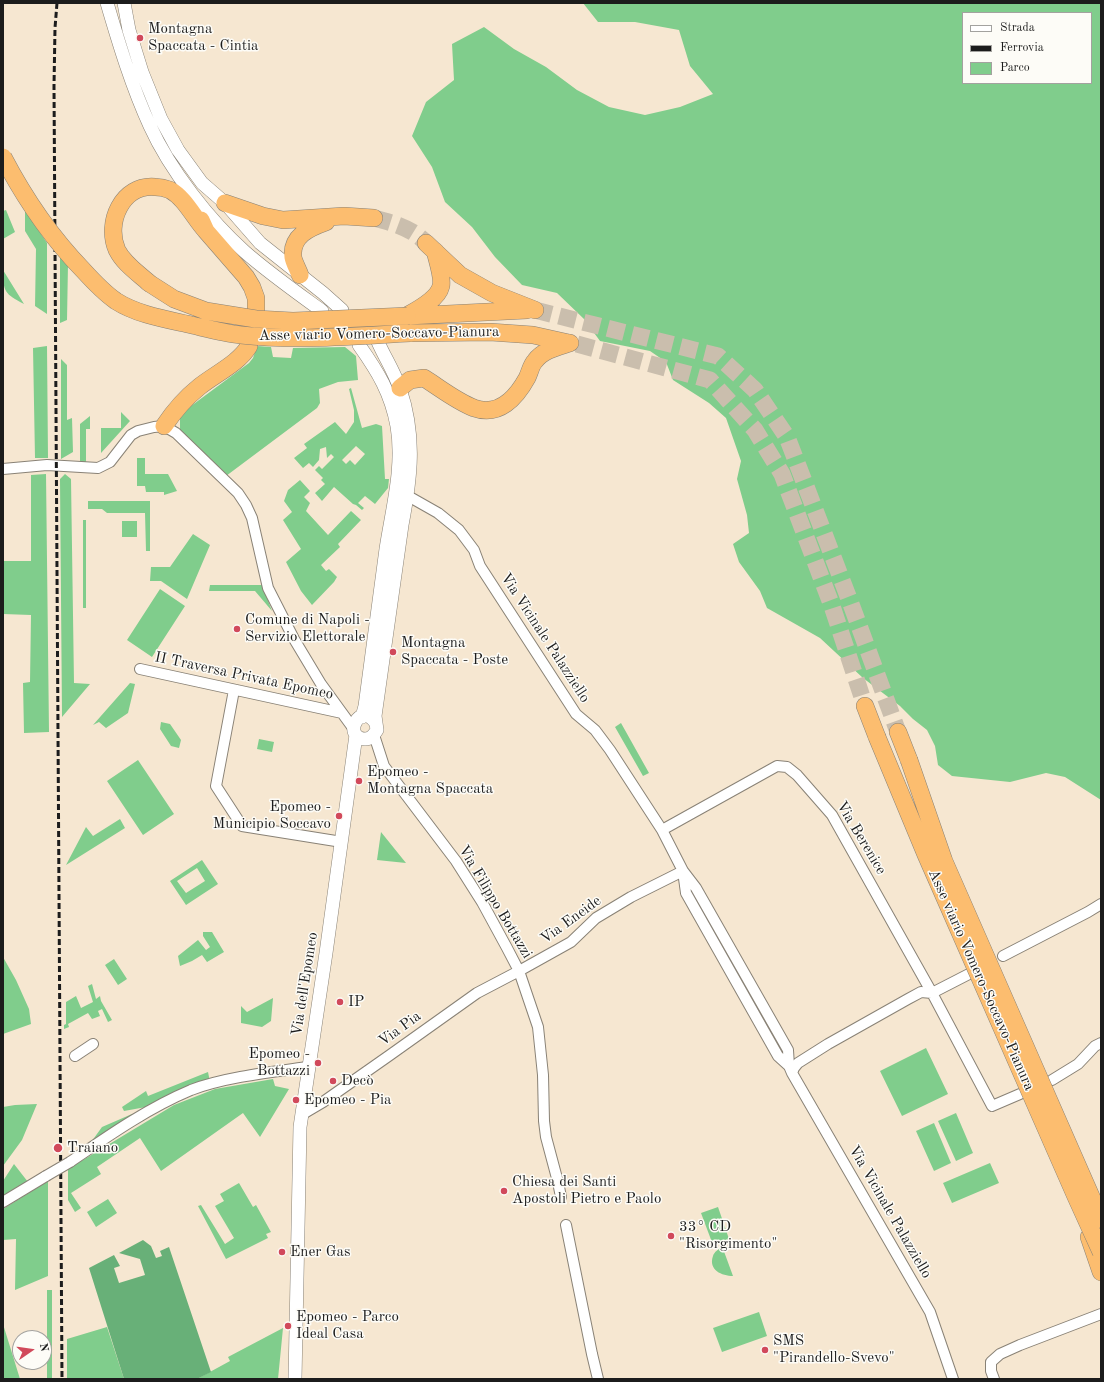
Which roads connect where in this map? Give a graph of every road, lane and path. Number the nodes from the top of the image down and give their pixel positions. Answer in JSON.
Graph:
{"nodes":[{"id":1,"x":107,"y":3,"type":"edge"},
{"id":2,"x":124,"y":3,"type":"edge"},
{"id":3,"x":3,"y":157,"type":"edge"},
{"id":4,"x":194,"y":197,"type":"junction"},
{"id":5,"x":225,"y":203,"type":"junction"},
{"id":6,"x":344,"y":216,"type":"junction"},
{"id":7,"x":374,"y":218,"type":"tunnel mouth"},
{"id":8,"x":206,"y":231,"type":"junction"},
{"id":9,"x":300,"y":275,"type":"junction"},
{"id":10,"x":256,"y":310,"type":"dead end"},
{"id":11,"x":342,"y":310,"type":"dead end"},
{"id":12,"x":322,"y":311,"type":"dead end"},
{"id":13,"x":407,"y":316,"type":"junction"},
{"id":14,"x":378,"y":342,"type":"dead end"},
{"id":15,"x":359,"y":345,"type":"dead end"},
{"id":16,"x":249,"y":346,"type":"dead end"},
{"id":17,"x":400,"y":388,"type":"junction"},
{"id":18,"x":164,"y":426,"type":"junction"},
{"id":19,"x":3,"y":469,"type":"edge"},
{"id":20,"x":408,"y":496,"type":"junction"},
{"id":21,"x":140,"y":669,"type":"dead end"},
{"id":22,"x":234,"y":690,"type":"junction"},
{"id":23,"x":865,"y":706,"type":"tunnel mouth"},
{"id":24,"x":357,"y":726,"type":"junction"},
{"id":25,"x":898,"y":732,"type":"tunnel mouth"},
{"id":26,"x":662,"y":830,"type":"junction"},
{"id":27,"x":342,"y":842,"type":"junction"},
{"id":28,"x":683,"y":871,"type":"junction"},
{"id":29,"x":1101,"y":904,"type":"edge"},
{"id":30,"x":1003,"y":956,"type":"dead end"},
{"id":31,"x":519,"y":971,"type":"junction"},
{"id":32,"x":969,"y":974,"type":"dead end"},
{"id":33,"x":932,"y":993,"type":"junction"},
{"id":34,"x":93,"y":1044,"type":"dead end"},
{"id":35,"x":1101,"y":1044,"type":"edge"},
{"id":36,"x":75,"y":1056,"type":"dead end"},
{"id":37,"x":308,"y":1067,"type":"junction"},
{"id":38,"x":790,"y":1070,"type":"junction"},
{"id":39,"x":1052,"y":1080,"type":"dead end"},
{"id":40,"x":1020,"y":1094,"type":"dead end"},
{"id":41,"x":301,"y":1115,"type":"junction"},
{"id":42,"x":561,"y":1197,"type":"dead end"},
{"id":43,"x":1076,"y":1198,"type":"junction"},
{"id":44,"x":3,"y":1202,"type":"edge"},
{"id":45,"x":1098,"y":1209,"type":"edge"},
{"id":46,"x":1101,"y":1219,"type":"edge"},
{"id":47,"x":566,"y":1225,"type":"dead end"},
{"id":48,"x":1101,"y":1252,"type":"edge"},
{"id":49,"x":1101,"y":1272,"type":"edge"},
{"id":50,"x":1101,"y":1314,"type":"edge"},
{"id":51,"x":295,"y":1379,"type":"edge"},
{"id":52,"x":598,"y":1379,"type":"edge"},
{"id":53,"x":953,"y":1379,"type":"edge"},
{"id":54,"x":994,"y":1379,"type":"edge"}],
"edges":[{"from":1,"to":4,"type":"street"},
{"from":2,"to":5,"type":"street"},
{"from":3,"to":17,"type":"highway","name":"Asse viario Vomero-Soccavo-Pianura","bridge":true},
{"from":4,"to":8,"type":"highway"},
{"from":4,"to":12,"type":"street"},
{"from":5,"to":6,"type":"highway"},
{"from":5,"to":9,"type":"street"},
{"from":6,"to":7,"type":"highway"},
{"from":6,"to":9,"type":"highway"},
{"from":8,"to":10,"type":"highway"},
{"from":8,"to":13,"type":"highway","name":"Asse viario Vomero-Soccavo-Pianura","bridge":true},
{"from":9,"to":11,"type":"street"},
{"from":13,"to":13,"type":"highway","name":"Asse viario Vomero-Soccavo-Pianura"},
{"from":14,"to":17,"type":"street"},
{"from":15,"to":24,"type":"street"},
{"from":16,"to":18,"type":"highway"},
{"from":17,"to":20,"type":"street"},
{"from":18,"to":19,"type":"street"},
{"from":18,"to":24,"type":"street","name":"Via Filippo Bottazzi"},
{"from":20,"to":24,"type":"street"},
{"from":20,"to":26,"type":"street","name":"Via Vicinale Palazziello"},
{"from":21,"to":22,"type":"street","name":"II Traversa Privata Epomeo"},
{"from":22,"to":24,"type":"street","name":"II Traversa Privata Epomeo"},
{"from":22,"to":27,"type":"street"},
{"from":23,"to":43,"type":"highway","name":"Asse viario Vomero-Soccavo-Pianura","bridge":true},
{"from":24,"to":27,"type":"street","name":"Via dell'Epomeo"},
{"from":24,"to":31,"type":"street","name":"Via Filippo Bottazzi"},
{"from":25,"to":45,"type":"highway","name":"Asse viario Vomero-Soccavo-Pianura","bridge":true},
{"from":26,"to":28,"type":"street","name":"Via Vicinale Palazziello"},
{"from":26,"to":33,"type":"street","name":"Via Berenice"},
{"from":27,"to":37,"type":"street","name":"Via dell'Epomeo"},
{"from":28,"to":31,"type":"street","name":"Via Eneide"},
{"from":28,"to":38,"type":"street","name":"Via Vicinale Palazziello"},
{"from":29,"to":30,"type":"street"},
{"from":31,"to":41,"type":"street","name":"Via Pia"},
{"from":31,"to":42,"type":"street","name":"Via Filippo Bottazzi"},
{"from":32,"to":33,"type":"street"},
{"from":33,"to":38,"type":"street"},
{"from":33,"to":40,"type":"street","name":"Via Berenice"},
{"from":34,"to":36,"type":"street"},
{"from":35,"to":39,"type":"street"},
{"from":37,"to":41,"type":"street","name":"Via dell'Epomeo"},
{"from":37,"to":44,"type":"street","bridge":true},
{"from":38,"to":53,"type":"street","name":"Via Vicinale Palazziello"},
{"from":41,"to":51,"type":"street","name":"Via dell'Epomeo"},
{"from":43,"to":48,"type":"highway","name":"Asse viario Vomero-Soccavo-Pianura","bridge":true},
{"from":43,"to":49,"type":"highway","bridge":true},
{"from":45,"to":46,"type":"highway","name":"Asse viario Vomero-Soccavo-Pianura","bridge":true},
{"from":47,"to":52,"type":"street"},
{"from":50,"to":54,"type":"street"}]}
